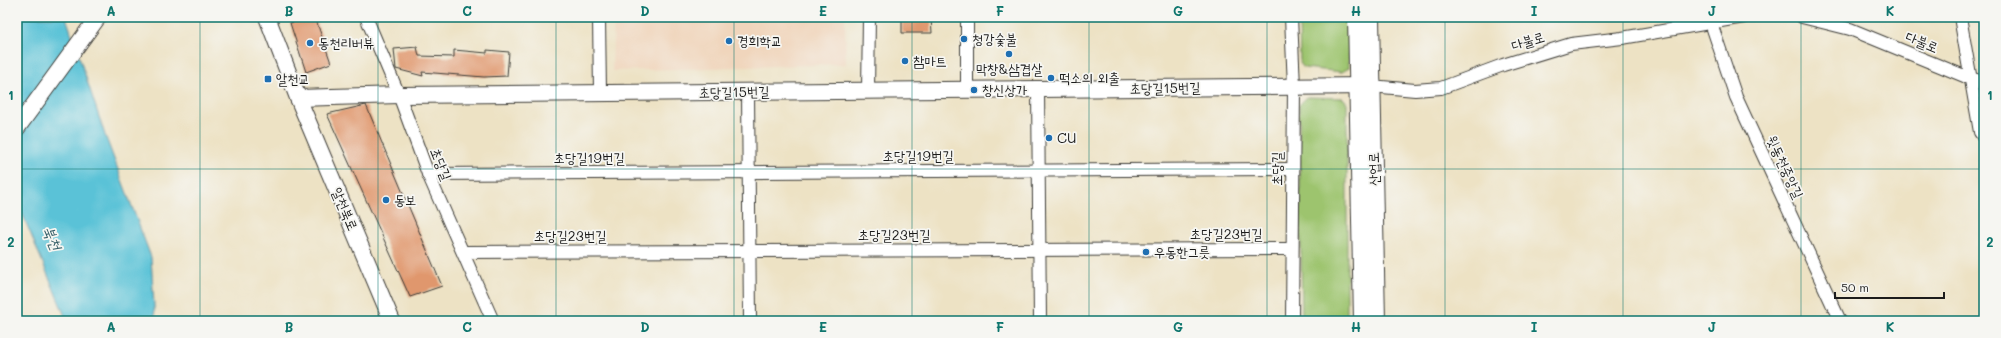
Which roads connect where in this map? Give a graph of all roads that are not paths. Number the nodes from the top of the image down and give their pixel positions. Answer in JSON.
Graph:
{"nodes":[{"id":1,"x":98,"y":17,"type":"edge"},
{"id":2,"x":267,"y":17,"type":"edge"},
{"id":3,"x":366,"y":17,"type":"edge"},
{"id":4,"x":600,"y":17,"type":"edge"},
{"id":5,"x":869,"y":17,"type":"edge"},
{"id":6,"x":967,"y":17,"type":"edge"},
{"id":7,"x":1291,"y":17,"type":"edge"},
{"id":8,"x":1356,"y":17,"type":"edge"},
{"id":9,"x":1371,"y":17,"type":"edge"},
{"id":10,"x":1744,"y":17,"type":"edge"},
{"id":11,"x":1802,"y":17,"type":"edge"},
{"id":12,"x":1960,"y":17,"type":"edge"},
{"id":13,"x":1710,"y":20,"type":"edge"},
{"id":14,"x":1969,"y":78,"type":"junction"},
{"id":15,"x":1984,"y":82,"type":"edge"},
{"id":16,"x":1364,"y":86,"type":"junction"},
{"id":17,"x":1294,"y":87,"type":"junction"},
{"id":18,"x":1038,"y":89,"type":"junction"},
{"id":19,"x":868,"y":90,"type":"junction"},
{"id":20,"x":967,"y":90,"type":"junction"},
{"id":21,"x":748,"y":92,"type":"junction"},
{"id":22,"x":600,"y":93,"type":"junction"},
{"id":23,"x":398,"y":95,"type":"junction"},
{"id":24,"x":298,"y":98,"type":"junction"},
{"id":25,"x":17,"y":128,"type":"edge"},
{"id":26,"x":1984,"y":138,"type":"edge"},
{"id":27,"x":1292,"y":169,"type":"junction"},
{"id":28,"x":1039,"y":170,"type":"junction"},
{"id":29,"x":750,"y":172,"type":"junction"},
{"id":30,"x":428,"y":174,"type":"junction"},
{"id":31,"x":1292,"y":249,"type":"junction"},
{"id":32,"x":1040,"y":250,"type":"junction"},
{"id":33,"x":749,"y":251,"type":"junction"},
{"id":34,"x":463,"y":252,"type":"junction"},
{"id":35,"x":392,"y":321,"type":"edge"},
{"id":36,"x":493,"y":321,"type":"edge"},
{"id":37,"x":750,"y":321,"type":"edge"},
{"id":38,"x":1040,"y":321,"type":"edge"},
{"id":39,"x":1292,"y":321,"type":"edge"},
{"id":40,"x":1362,"y":321,"type":"edge"},
{"id":41,"x":1377,"y":321,"type":"edge"},
{"id":42,"x":1840,"y":321,"type":"edge"}],
"edges":[{"from":1,"to":25,"type":"street"},
{"from":2,"to":24,"type":"street","name":"알천북로"},
{"from":3,"to":23,"type":"street","name":"초당길"},
{"from":4,"to":22,"type":"street"},
{"from":5,"to":19,"type":"street"},
{"from":6,"to":20,"type":"street"},
{"from":7,"to":17,"type":"street","name":"초당길"},
{"from":8,"to":16,"type":"street","name":"산업로"},
{"from":9,"to":16,"type":"street","name":"산업로"},
{"from":10,"to":13,"type":"street","name":"다불로"},
{"from":11,"to":14,"type":"street","name":"다불로"},
{"from":12,"to":14,"type":"street"},
{"from":13,"to":16,"type":"street","name":"다불로"},
{"from":13,"to":42,"type":"street","name":"윗동천중앙길"},
{"from":14,"to":15,"type":"street","name":"다불로"},
{"from":14,"to":26,"type":"street"},
{"from":16,"to":17,"type":"street","name":"초당길15번길"},
{"from":16,"to":40,"type":"street","name":"산업로"},
{"from":16,"to":41,"type":"street","name":"산업로"},
{"from":17,"to":18,"type":"street","name":"초당길15번길"},
{"from":17,"to":27,"type":"street","name":"초당길"},
{"from":18,"to":20,"type":"street","name":"초당길15번길"},
{"from":18,"to":28,"type":"street"},
{"from":19,"to":20,"type":"street","name":"초당길15번길"},
{"from":19,"to":21,"type":"street","name":"초당길15번길"},
{"from":21,"to":22,"type":"street","name":"초당길15번길"},
{"from":21,"to":29,"type":"street"},
{"from":22,"to":23,"type":"street","name":"초당길15번길"},
{"from":23,"to":24,"type":"street"},
{"from":23,"to":30,"type":"street","name":"초당길"},
{"from":24,"to":35,"type":"street","name":"알천북로"},
{"from":27,"to":28,"type":"street","name":"초당길19번길"},
{"from":27,"to":31,"type":"street","name":"초당길"},
{"from":28,"to":29,"type":"street","name":"초당길19번길"},
{"from":28,"to":32,"type":"street"},
{"from":29,"to":30,"type":"street","name":"초당길19번길"},
{"from":29,"to":33,"type":"street"},
{"from":30,"to":34,"type":"street","name":"초당길"},
{"from":31,"to":32,"type":"street","name":"초당길23번길"},
{"from":31,"to":39,"type":"street","name":"초당길"},
{"from":32,"to":33,"type":"street","name":"초당길23번길"},
{"from":32,"to":38,"type":"street"},
{"from":33,"to":34,"type":"street","name":"초당길23번길"},
{"from":33,"to":37,"type":"street"},
{"from":34,"to":36,"type":"street","name":"초당길"}]}
